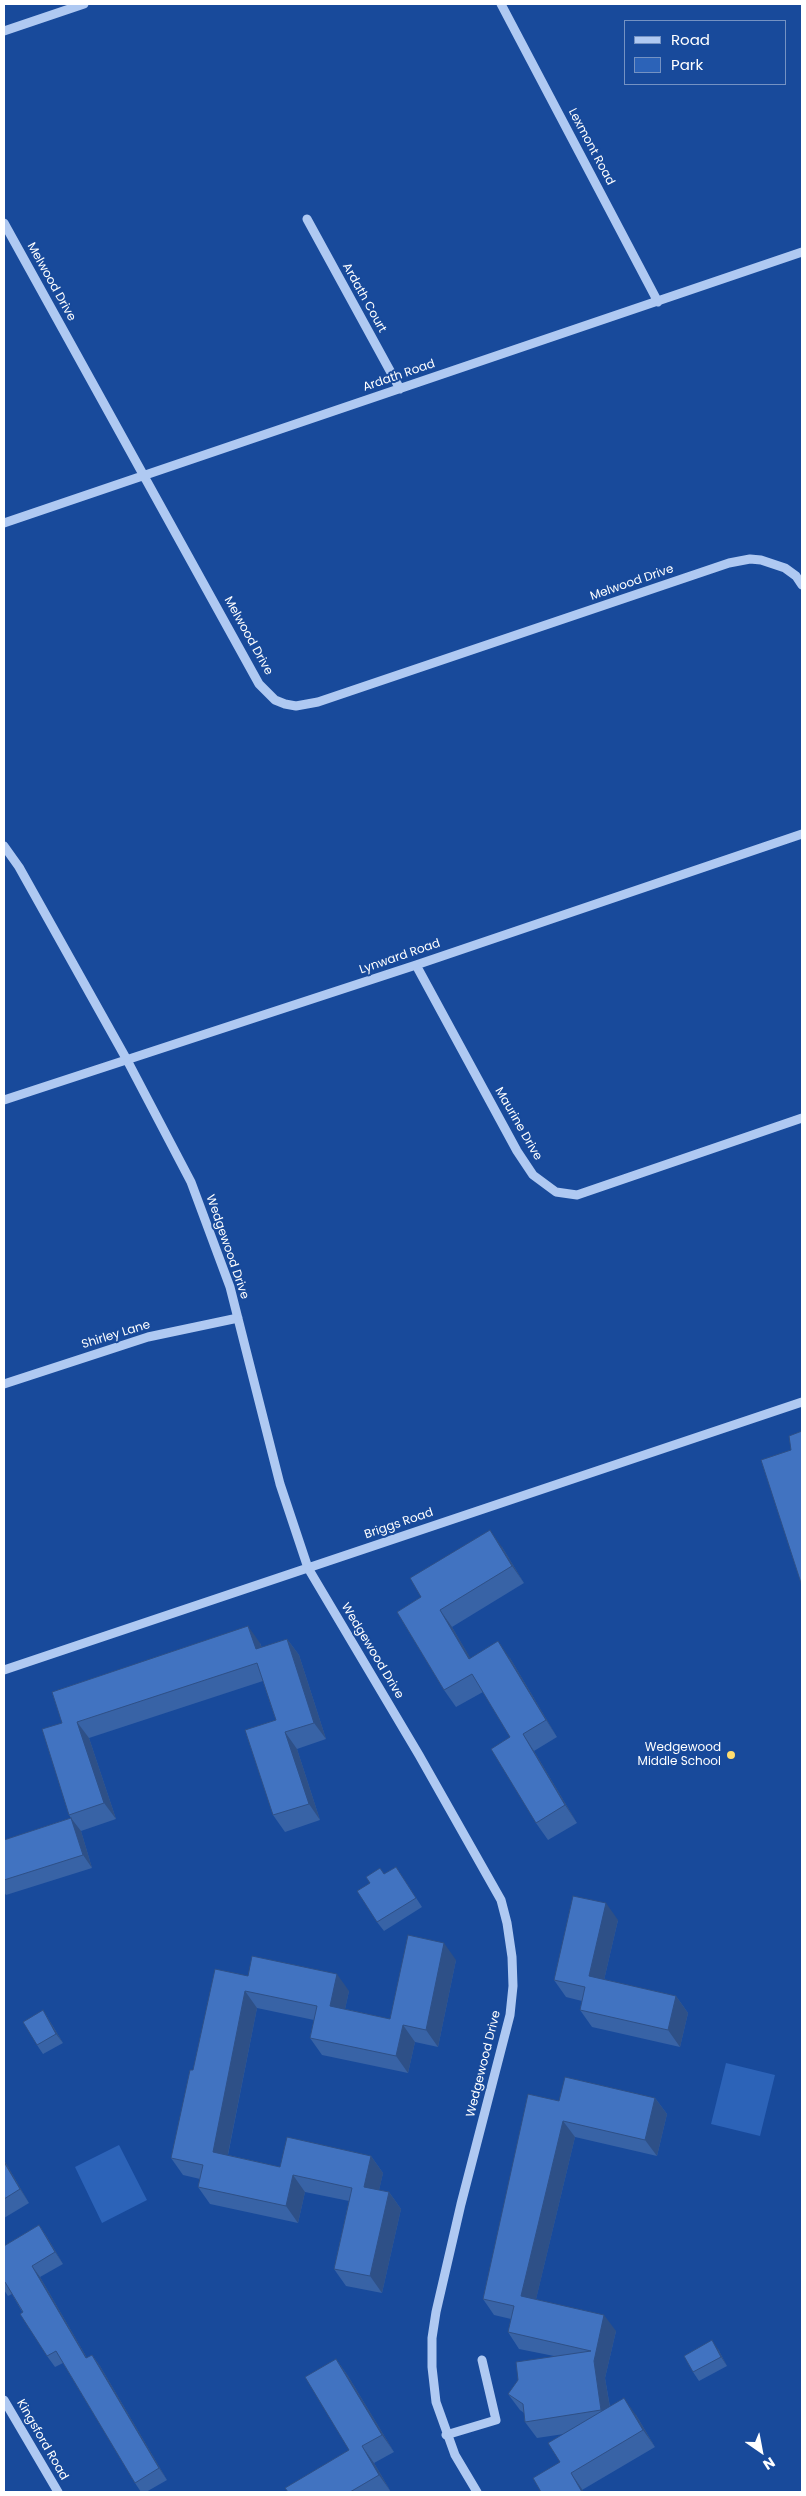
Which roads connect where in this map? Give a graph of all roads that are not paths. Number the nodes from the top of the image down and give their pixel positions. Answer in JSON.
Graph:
{"nodes":[{"id":1,"x":84,"y":4,"type":"edge"},
{"id":2,"x":501,"y":4,"type":"edge"},
{"id":3,"x":4,"y":31,"type":"edge"},
{"id":4,"x":307,"y":219,"type":"dead end"},
{"id":5,"x":4,"y":223,"type":"edge"},
{"id":6,"x":802,"y":252,"type":"edge"},
{"id":7,"x":658,"y":302,"type":"junction"},
{"id":8,"x":400,"y":389,"type":"junction"},
{"id":9,"x":145,"y":475,"type":"junction"},
{"id":10,"x":4,"y":523,"type":"edge"},
{"id":11,"x":802,"y":585,"type":"edge"},
{"id":12,"x":802,"y":834,"type":"edge"},
{"id":13,"x":4,"y":846,"type":"edge"},
{"id":14,"x":416,"y":965,"type":"junction"},
{"id":15,"x":127,"y":1060,"type":"junction"},
{"id":16,"x":4,"y":1100,"type":"edge"},
{"id":17,"x":802,"y":1118,"type":"edge"},
{"id":18,"x":238,"y":1318,"type":"junction"},
{"id":19,"x":4,"y":1384,"type":"edge"},
{"id":20,"x":802,"y":1402,"type":"edge"},
{"id":21,"x":308,"y":1568,"type":"junction"},
{"id":22,"x":4,"y":1670,"type":"edge"},
{"id":23,"x":482,"y":2360,"type":"dead end"},
{"id":24,"x":4,"y":2400,"type":"edge"},
{"id":25,"x":446,"y":2435,"type":"junction"},
{"id":26,"x":58,"y":2492,"type":"edge"},
{"id":27,"x":477,"y":2492,"type":"edge"}],
"edges":[{"from":1,"to":3,"type":"street"},
{"from":2,"to":7,"type":"street","name":"Lexmont Road"},
{"from":4,"to":8,"type":"street","name":"Ardath Court"},
{"from":5,"to":9,"type":"street","name":"Melwood Drive"},
{"from":6,"to":7,"type":"street","name":"Ardath Road"},
{"from":7,"to":8,"type":"street","name":"Ardath Road"},
{"from":8,"to":9,"type":"street","name":"Ardath Road"},
{"from":9,"to":10,"type":"street","name":"Ardath Road"},
{"from":9,"to":11,"type":"street","name":"Melwood Drive"},
{"from":12,"to":14,"type":"street","name":"Lynward Road"},
{"from":13,"to":15,"type":"street","name":"Wedgewood Drive"},
{"from":14,"to":15,"type":"street","name":"Lynward Road"},
{"from":14,"to":17,"type":"street","name":"Maurine Drive"},
{"from":15,"to":16,"type":"street","name":"Lynward Road"},
{"from":15,"to":18,"type":"street","name":"Wedgewood Drive"},
{"from":18,"to":19,"type":"street","name":"Shirley Lane"},
{"from":18,"to":21,"type":"street","name":"Wedgewood Drive"},
{"from":20,"to":21,"type":"street","name":"Briggs Road"},
{"from":21,"to":22,"type":"street","name":"Briggs Road"},
{"from":21,"to":25,"type":"street","name":"Wedgewood Drive"},
{"from":23,"to":25,"type":"street"},
{"from":24,"to":26,"type":"street","name":"Kingsford Road"},
{"from":25,"to":27,"type":"street","name":"Wedgewood Drive"}]}
